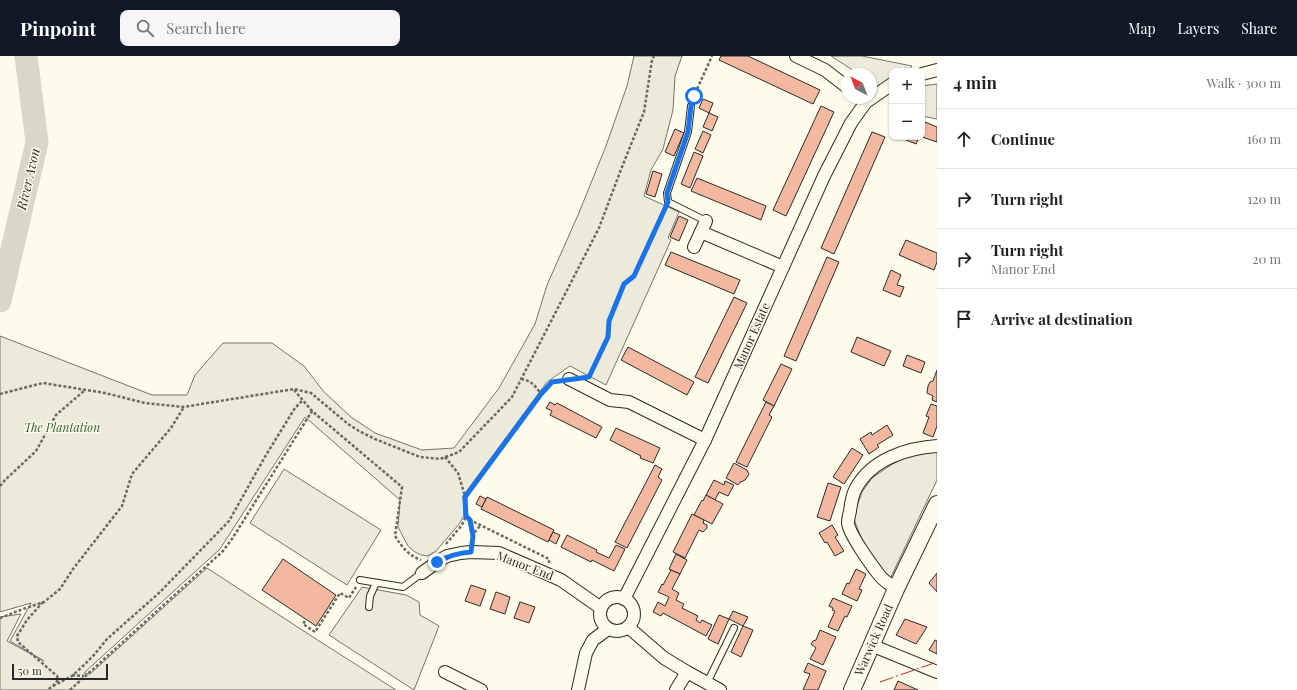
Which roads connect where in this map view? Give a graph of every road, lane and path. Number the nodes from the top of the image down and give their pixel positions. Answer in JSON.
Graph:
{"nodes":[{"id":1,"x":654,"y":56,"type":"edge"},
{"id":2,"x":712,"y":56,"type":"edge"},
{"id":3,"x":796,"y":56,"type":"edge"},
{"id":4,"x":937,"y":70,"type":"edge"},
{"id":5,"x":925,"y":73,"type":"edge"},
{"id":6,"x":841,"y":82,"type":"edge"},
{"id":7,"x":889,"y":86,"type":"edge"},
{"id":8,"x":877,"y":93,"type":"edge"},
{"id":9,"x":862,"y":104,"type":"edge"},
{"id":10,"x":691,"y":106,"type":"joint"},
{"id":11,"x":668,"y":202,"type":"junction"},
{"id":12,"x":703,"y":226,"type":"junction"},
{"id":13,"x":694,"y":247,"type":"dead end"},
{"id":14,"x":783,"y":267,"type":"junction"},
{"id":15,"x":569,"y":379,"type":"junction"},
{"id":16,"x":521,"y":380,"type":"junction"},
{"id":17,"x":294,"y":389,"type":"junction"},
{"id":18,"x":85,"y":390,"type":"junction"},
{"id":19,"x":0,"y":394,"type":"edge"},
{"id":20,"x":541,"y":394,"type":"junction"},
{"id":21,"x":303,"y":400,"type":"junction"},
{"id":22,"x":184,"y":407,"type":"junction"},
{"id":23,"x":312,"y":411,"type":"junction"},
{"id":24,"x":705,"y":440,"type":"junction"},
{"id":25,"x":937,"y":446,"type":"edge"},
{"id":26,"x":445,"y":457,"type":"junction"},
{"id":27,"x":5,"y":480,"type":"junction"},
{"id":28,"x":0,"y":482,"type":"edge"},
{"id":29,"x":0,"y":486,"type":"edge"},
{"id":30,"x":465,"y":497,"type":"junction"},
{"id":31,"x":937,"y":504,"type":"edge"},
{"id":32,"x":466,"y":516,"type":"junction"},
{"id":33,"x":470,"y":520,"type":"junction"},
{"id":34,"x":480,"y":526,"type":"junction"},
{"id":35,"x":473,"y":536,"type":"junction"},
{"id":36,"x":442,"y":549,"type":"dead end"},
{"id":37,"x":471,"y":552,"type":"junction"},
{"id":38,"x":422,"y":560,"type":"dead end"},
{"id":39,"x":422,"y":573,"type":"joint"},
{"id":40,"x":549,"y":575,"type":"junction"},
{"id":41,"x":360,"y":580,"type":"dead end"},
{"id":42,"x":376,"y":583,"type":"junction"},
{"id":43,"x":896,"y":589,"type":"junction"},
{"id":44,"x":624,"y":599,"type":"junction"},
{"id":45,"x":44,"y":602,"type":"junction"},
{"id":46,"x":370,"y":607,"type":"dead end"},
{"id":47,"x":601,"y":608,"type":"junction"},
{"id":48,"x":0,"y":618,"type":"edge"},
{"id":49,"x":628,"y":627,"type":"junction"},
{"id":50,"x":734,"y":628,"type":"dead end"},
{"id":51,"x":608,"y":629,"type":"junction"},
{"id":52,"x":872,"y":645,"type":"junction"},
{"id":53,"x":444,"y":672,"type":"dead end"},
{"id":54,"x":687,"y":672,"type":"junction"},
{"id":55,"x":937,"y":672,"type":"edge"},
{"id":56,"x":72,"y":676,"type":"junction"},
{"id":57,"x":84,"y":676,"type":"junction"},
{"id":58,"x":707,"y":683,"type":"junction"},
{"id":59,"x":53,"y":686,"type":"junction"},
{"id":60,"x":47,"y":690,"type":"edge"},
{"id":61,"x":70,"y":690,"type":"edge"},
{"id":62,"x":481,"y":690,"type":"edge"},
{"id":63,"x":578,"y":690,"type":"edge"},
{"id":64,"x":676,"y":690,"type":"edge"},
{"id":65,"x":720,"y":690,"type":"edge"},
{"id":66,"x":852,"y":690,"type":"edge"}],
"edges":[{"from":1,"to":16,"type":"path"},
{"from":2,"to":10,"type":"path"},
{"from":3,"to":6,"type":"street"},
{"from":4,"to":5,"type":"street"},
{"from":7,"to":8,"type":"street","name":"Manor Estate"},
{"from":9,"to":14,"type":"street","name":"Manor Estate"},
{"from":10,"to":11,"type":"lane"},
{"from":11,"to":12,"type":"lane"},
{"from":11,"to":15,"type":"path"},
{"from":12,"to":13,"type":"street"},
{"from":12,"to":14,"type":"street"},
{"from":14,"to":24,"type":"street","name":"Manor Estate"},
{"from":15,"to":20,"type":"path"},
{"from":15,"to":24,"type":"street"},
{"from":16,"to":20,"type":"path"},
{"from":16,"to":26,"type":"path"},
{"from":17,"to":21,"type":"path"},
{"from":17,"to":22,"type":"path"},
{"from":17,"to":26,"type":"path"},
{"from":18,"to":19,"type":"path"},
{"from":18,"to":22,"type":"path"},
{"from":18,"to":27,"type":"path"},
{"from":20,"to":30,"type":"path"},
{"from":21,"to":23,"type":"path"},
{"from":21,"to":56,"type":"path"},
{"from":22,"to":45,"type":"path"},
{"from":23,"to":38,"type":"path"},
{"from":23,"to":57,"type":"path"},
{"from":24,"to":44,"type":"street","name":"Manor Estate"},
{"from":25,"to":43,"type":"street","name":"Warwick Road"},
{"from":26,"to":30,"type":"path"},
{"from":27,"to":28,"type":"path"},
{"from":27,"to":29,"type":"path"},
{"from":30,"to":32,"type":"path"},
{"from":31,"to":43,"type":"street","name":"Warwick Road"},
{"from":32,"to":33,"type":"path"},
{"from":32,"to":36,"type":"path"},
{"from":33,"to":34,"type":"path"},
{"from":33,"to":35,"type":"path"},
{"from":34,"to":35,"type":"path"},
{"from":34,"to":40,"type":"path"},
{"from":35,"to":37,"type":"path"},
{"from":37,"to":39,"type":"street","name":"Manor End"},
{"from":37,"to":40,"type":"street","name":"Manor End"},
{"from":39,"to":42,"type":"lane"},
{"from":40,"to":47,"type":"street","name":"Manor End"},
{"from":41,"to":42,"type":"lane"},
{"from":42,"to":46,"type":"lane"},
{"from":43,"to":52,"type":"street","name":"Warwick Road"},
{"from":44,"to":47,"type":"street"},
{"from":44,"to":49,"type":"street"},
{"from":45,"to":48,"type":"path"},
{"from":45,"to":59,"type":"path"},
{"from":47,"to":51,"type":"street"},
{"from":49,"to":51,"type":"street"},
{"from":49,"to":54,"type":"street"},
{"from":50,"to":58,"type":"lane"},
{"from":51,"to":63,"type":"street"},
{"from":52,"to":55,"type":"street"},
{"from":52,"to":66,"type":"street","name":"Warwick Road"},
{"from":53,"to":62,"type":"street"},
{"from":54,"to":58,"type":"street"},
{"from":54,"to":64,"type":"street"},
{"from":56,"to":57,"type":"path"},
{"from":56,"to":59,"type":"path"},
{"from":57,"to":61,"type":"path"},
{"from":58,"to":65,"type":"street"},
{"from":59,"to":60,"type":"path"}]}
